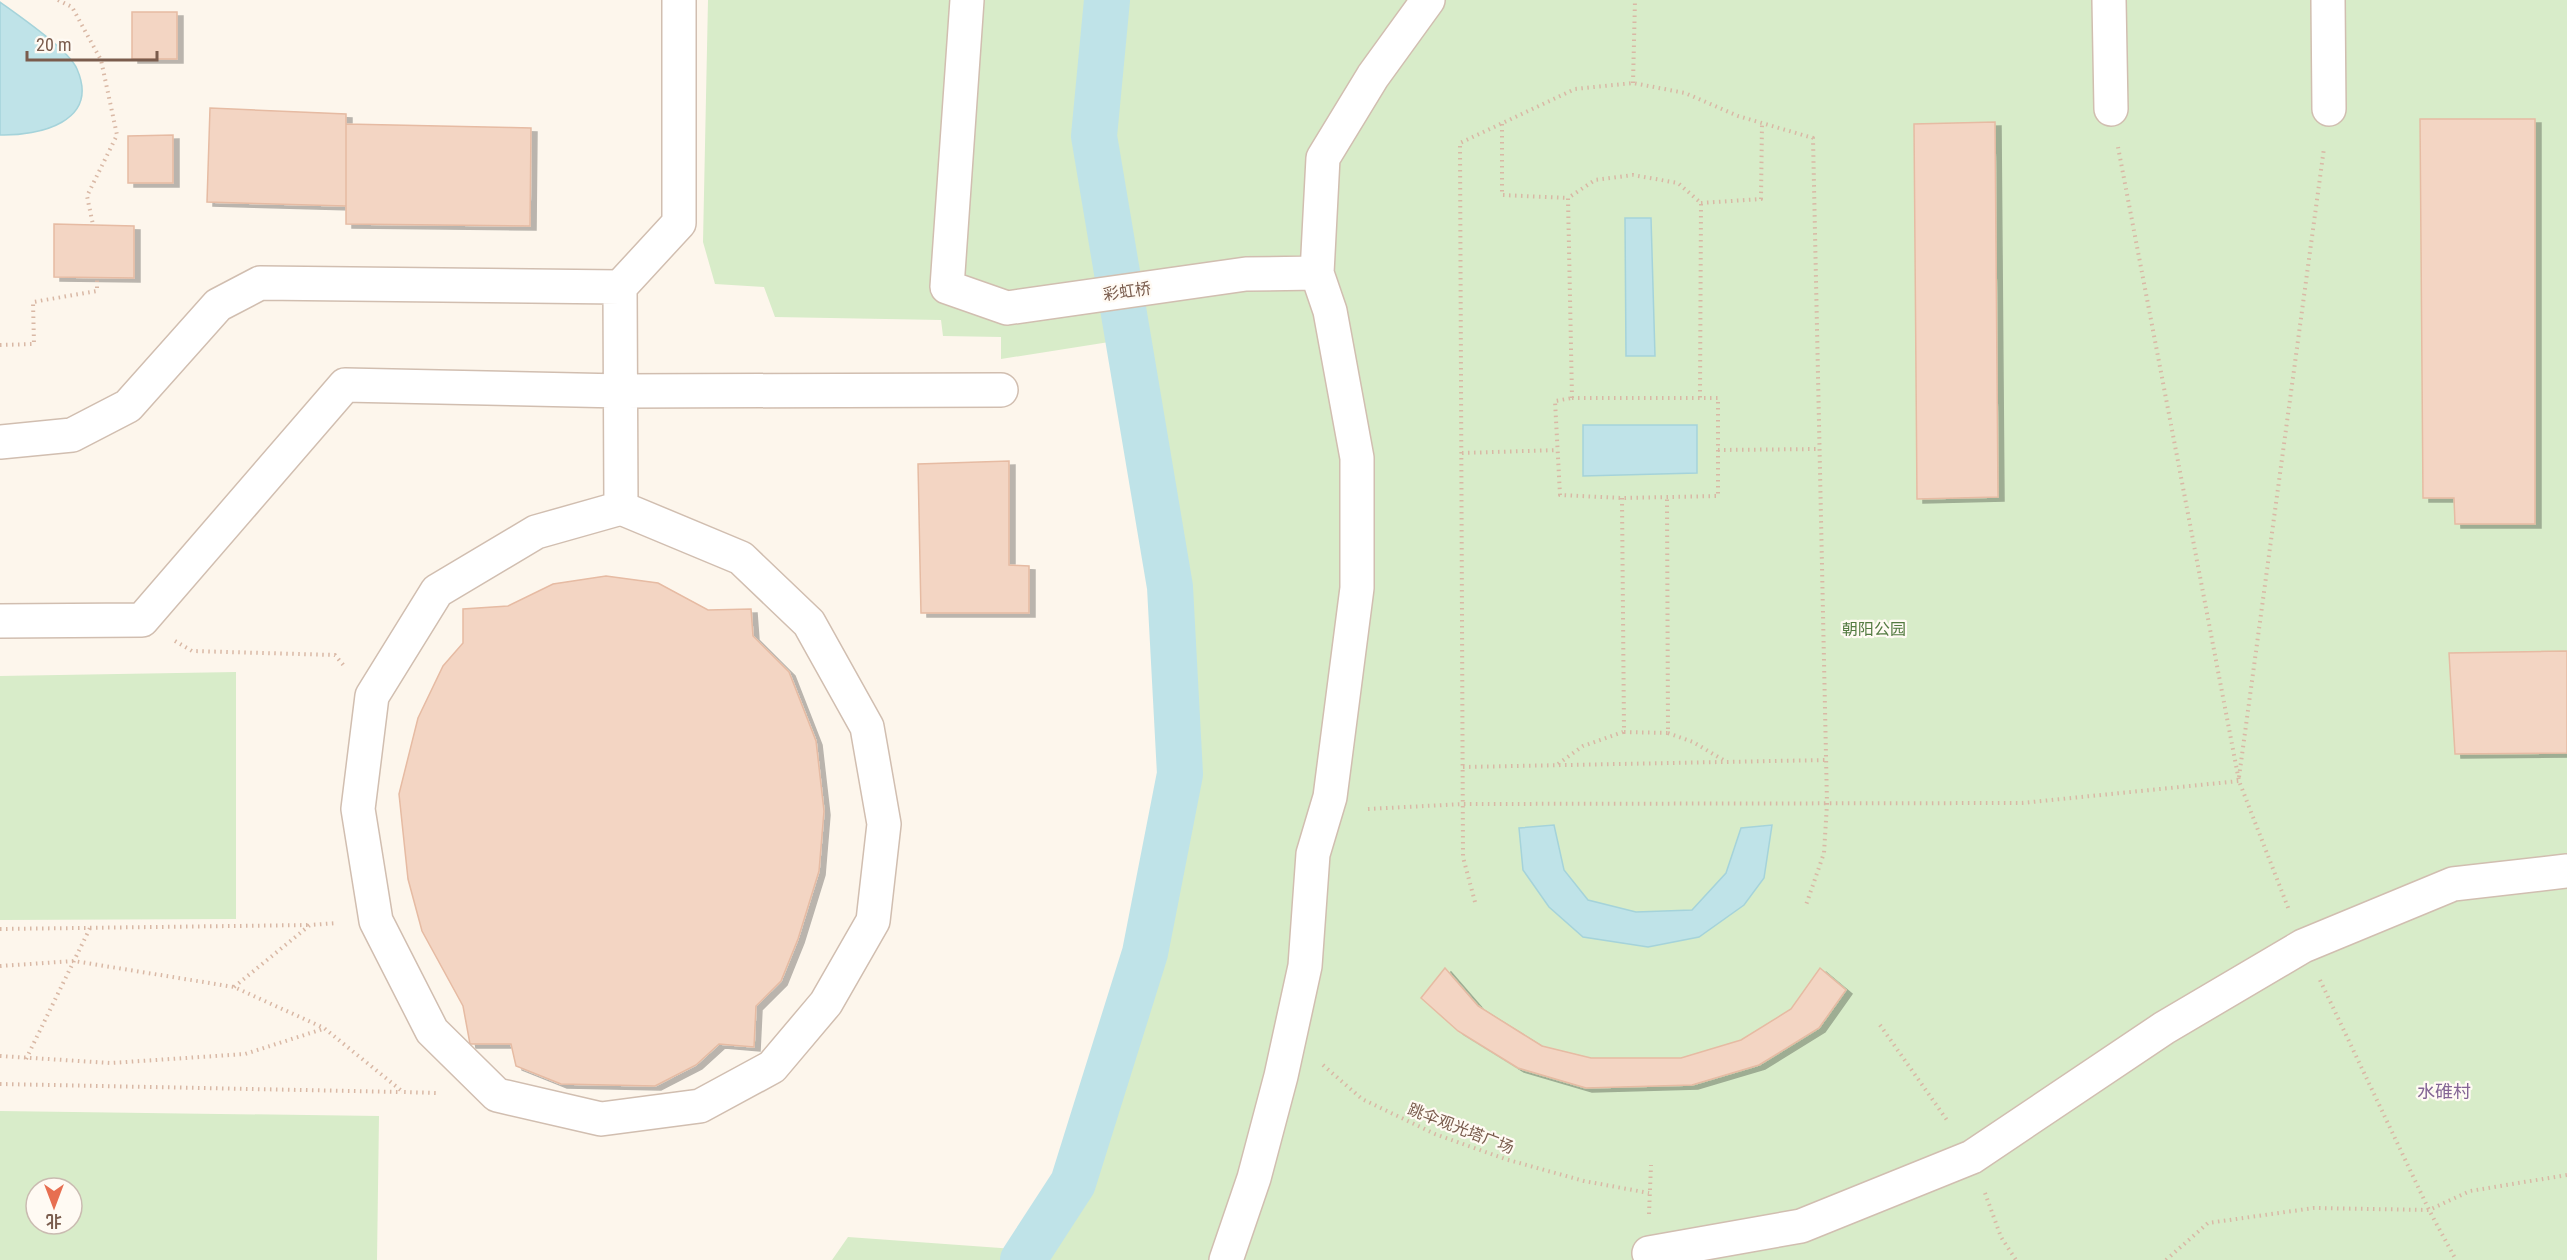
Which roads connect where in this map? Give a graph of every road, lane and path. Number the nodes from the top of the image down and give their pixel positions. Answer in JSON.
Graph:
{"nodes":[{"id":1,"x":58,"y":0,"type":"edge"},
{"id":2,"x":679,"y":0,"type":"edge"},
{"id":3,"x":967,"y":0,"type":"edge"},
{"id":4,"x":1428,"y":0,"type":"edge"},
{"id":5,"x":1635,"y":0,"type":"edge"},
{"id":6,"x":2109,"y":0,"type":"edge"},
{"id":7,"x":2328,"y":0,"type":"edge"},
{"id":8,"x":1633,"y":83,"type":"junction"},
{"id":9,"x":2111,"y":109,"type":"joint"},
{"id":10,"x":2329,"y":109,"type":"joint"},
{"id":11,"x":1762,"y":123,"type":"junction"},
{"id":12,"x":1502,"y":124,"type":"junction"},
{"id":13,"x":1568,"y":198,"type":"junction"},
{"id":14,"x":1701,"y":203,"type":"junction"},
{"id":15,"x":93,"y":225,"type":"dead end"},
{"id":16,"x":1317,"y":273,"type":"junction"},
{"id":17,"x":97,"y":278,"type":"dead end"},
{"id":18,"x":620,"y":287,"type":"junction"},
{"id":19,"x":0,"y":345,"type":"edge"},
{"id":20,"x":1001,"y":390,"type":"dead end"},
{"id":21,"x":621,"y":391,"type":"junction"},
{"id":22,"x":1572,"y":398,"type":"junction"},
{"id":23,"x":1700,"y":398,"type":"junction"},
{"id":24,"x":0,"y":442,"type":"edge"},
{"id":25,"x":1820,"y":449,"type":"junction"},
{"id":26,"x":1558,"y":450,"type":"junction"},
{"id":27,"x":1718,"y":450,"type":"junction"},
{"id":28,"x":1462,"y":453,"type":"junction"},
{"id":29,"x":1622,"y":498,"type":"junction"},
{"id":30,"x":1667,"y":498,"type":"junction"},
{"id":31,"x":621,"y":508,"type":"junction"},
{"id":32,"x":142,"y":620,"type":"junction"},
{"id":33,"x":0,"y":621,"type":"edge"},
{"id":34,"x":372,"y":696,"type":"junction"},
{"id":35,"x":1624,"y":732,"type":"junction"},
{"id":36,"x":1668,"y":733,"type":"junction"},
{"id":37,"x":1826,"y":760,"type":"junction"},
{"id":38,"x":1725,"y":762,"type":"junction"},
{"id":39,"x":1558,"y":765,"type":"junction"},
{"id":40,"x":1463,"y":767,"type":"junction"},
{"id":41,"x":2239,"y":781,"type":"junction"},
{"id":42,"x":1330,"y":797,"type":"junction"},
{"id":43,"x":1463,"y":804,"type":"junction"},
{"id":44,"x":1827,"y":804,"type":"junction"},
{"id":45,"x":2567,"y":871,"type":"edge"},
{"id":46,"x":1475,"y":902,"type":"dead end"},
{"id":47,"x":1806,"y":905,"type":"dead end"},
{"id":48,"x":376,"y":921,"type":"junction"},
{"id":49,"x":310,"y":925,"type":"junction"},
{"id":50,"x":90,"y":928,"type":"junction"},
{"id":51,"x":0,"y":929,"type":"edge"},
{"id":52,"x":2303,"y":946,"type":"junction"},
{"id":53,"x":74,"y":961,"type":"junction"},
{"id":54,"x":0,"y":966,"type":"edge"},
{"id":55,"x":234,"y":987,"type":"junction"},
{"id":56,"x":324,"y":1028,"type":"junction"},
{"id":57,"x":1288,"y":1036,"type":"junction"},
{"id":58,"x":0,"y":1056,"type":"edge"},
{"id":59,"x":26,"y":1059,"type":"junction"},
{"id":60,"x":0,"y":1084,"type":"edge"},
{"id":61,"x":403,"y":1092,"type":"junction"},
{"id":62,"x":438,"y":1093,"type":"dead end"},
{"id":63,"x":2567,"y":1175,"type":"edge"},
{"id":64,"x":1649,"y":1193,"type":"dead end"},
{"id":65,"x":2429,"y":1210,"type":"junction"},
{"id":66,"x":1649,"y":1253,"type":"dead end"},
{"id":67,"x":1226,"y":1260,"type":"edge"},
{"id":68,"x":2166,"y":1260,"type":"edge"},
{"id":69,"x":2456,"y":1260,"type":"edge"}],
"edges":[{"from":1,"to":15,"type":"path"},
{"from":2,"to":18,"type":"lane"},
{"from":3,"to":16,"type":"lane","name":"彩虹桥"},
{"from":4,"to":16,"type":"lane"},
{"from":5,"to":8,"type":"path"},
{"from":6,"to":9,"type":"lane"},
{"from":7,"to":10,"type":"lane"},
{"from":8,"to":11,"type":"path"},
{"from":8,"to":12,"type":"path"},
{"from":9,"to":41,"type":"path"},
{"from":10,"to":41,"type":"path"},
{"from":11,"to":14,"type":"path"},
{"from":11,"to":25,"type":"path"},
{"from":12,"to":13,"type":"path"},
{"from":12,"to":28,"type":"path"},
{"from":13,"to":14,"type":"path"},
{"from":13,"to":22,"type":"path"},
{"from":14,"to":23,"type":"path"},
{"from":16,"to":42,"type":"lane"},
{"from":17,"to":19,"type":"path"},
{"from":18,"to":21,"type":"lane"},
{"from":18,"to":24,"type":"lane"},
{"from":20,"to":21,"type":"lane"},
{"from":21,"to":31,"type":"lane"},
{"from":21,"to":32,"type":"lane"},
{"from":22,"to":23,"type":"path"},
{"from":22,"to":26,"type":"path"},
{"from":23,"to":27,"type":"path"},
{"from":25,"to":27,"type":"path"},
{"from":25,"to":37,"type":"path"},
{"from":26,"to":28,"type":"path"},
{"from":26,"to":29,"type":"path"},
{"from":27,"to":30,"type":"path"},
{"from":28,"to":40,"type":"path"},
{"from":29,"to":30,"type":"path"},
{"from":29,"to":35,"type":"path"},
{"from":30,"to":36,"type":"path"},
{"from":31,"to":34,"type":"lane"},
{"from":31,"to":48,"type":"lane"},
{"from":32,"to":33,"type":"lane"},
{"from":32,"to":34,"type":"path"},
{"from":34,"to":48,"type":"lane"},
{"from":35,"to":36,"type":"path"},
{"from":35,"to":39,"type":"path"},
{"from":36,"to":38,"type":"path"},
{"from":37,"to":38,"type":"path"},
{"from":37,"to":44,"type":"path"},
{"from":38,"to":39,"type":"path"},
{"from":39,"to":40,"type":"path"},
{"from":40,"to":43,"type":"path"},
{"from":41,"to":44,"type":"path"},
{"from":41,"to":52,"type":"path"},
{"from":42,"to":43,"type":"path"},
{"from":42,"to":57,"type":"lane"},
{"from":43,"to":44,"type":"path"},
{"from":43,"to":46,"type":"path"},
{"from":44,"to":47,"type":"path"},
{"from":45,"to":52,"type":"lane"},
{"from":48,"to":49,"type":"path"},
{"from":49,"to":50,"type":"path"},
{"from":49,"to":55,"type":"path"},
{"from":50,"to":51,"type":"path"},
{"from":50,"to":53,"type":"path"},
{"from":52,"to":65,"type":"path"},
{"from":52,"to":66,"type":"lane"},
{"from":53,"to":54,"type":"path"},
{"from":53,"to":55,"type":"path"},
{"from":53,"to":59,"type":"path"},
{"from":55,"to":56,"type":"path"},
{"from":56,"to":59,"type":"path"},
{"from":56,"to":61,"type":"path"},
{"from":57,"to":64,"type":"path","name":"跳伞观光塔广场"},
{"from":57,"to":67,"type":"lane"},
{"from":58,"to":59,"type":"path"},
{"from":60,"to":61,"type":"path"},
{"from":61,"to":62,"type":"path"},
{"from":63,"to":65,"type":"path"},
{"from":65,"to":68,"type":"path"},
{"from":65,"to":69,"type":"path"}]}
